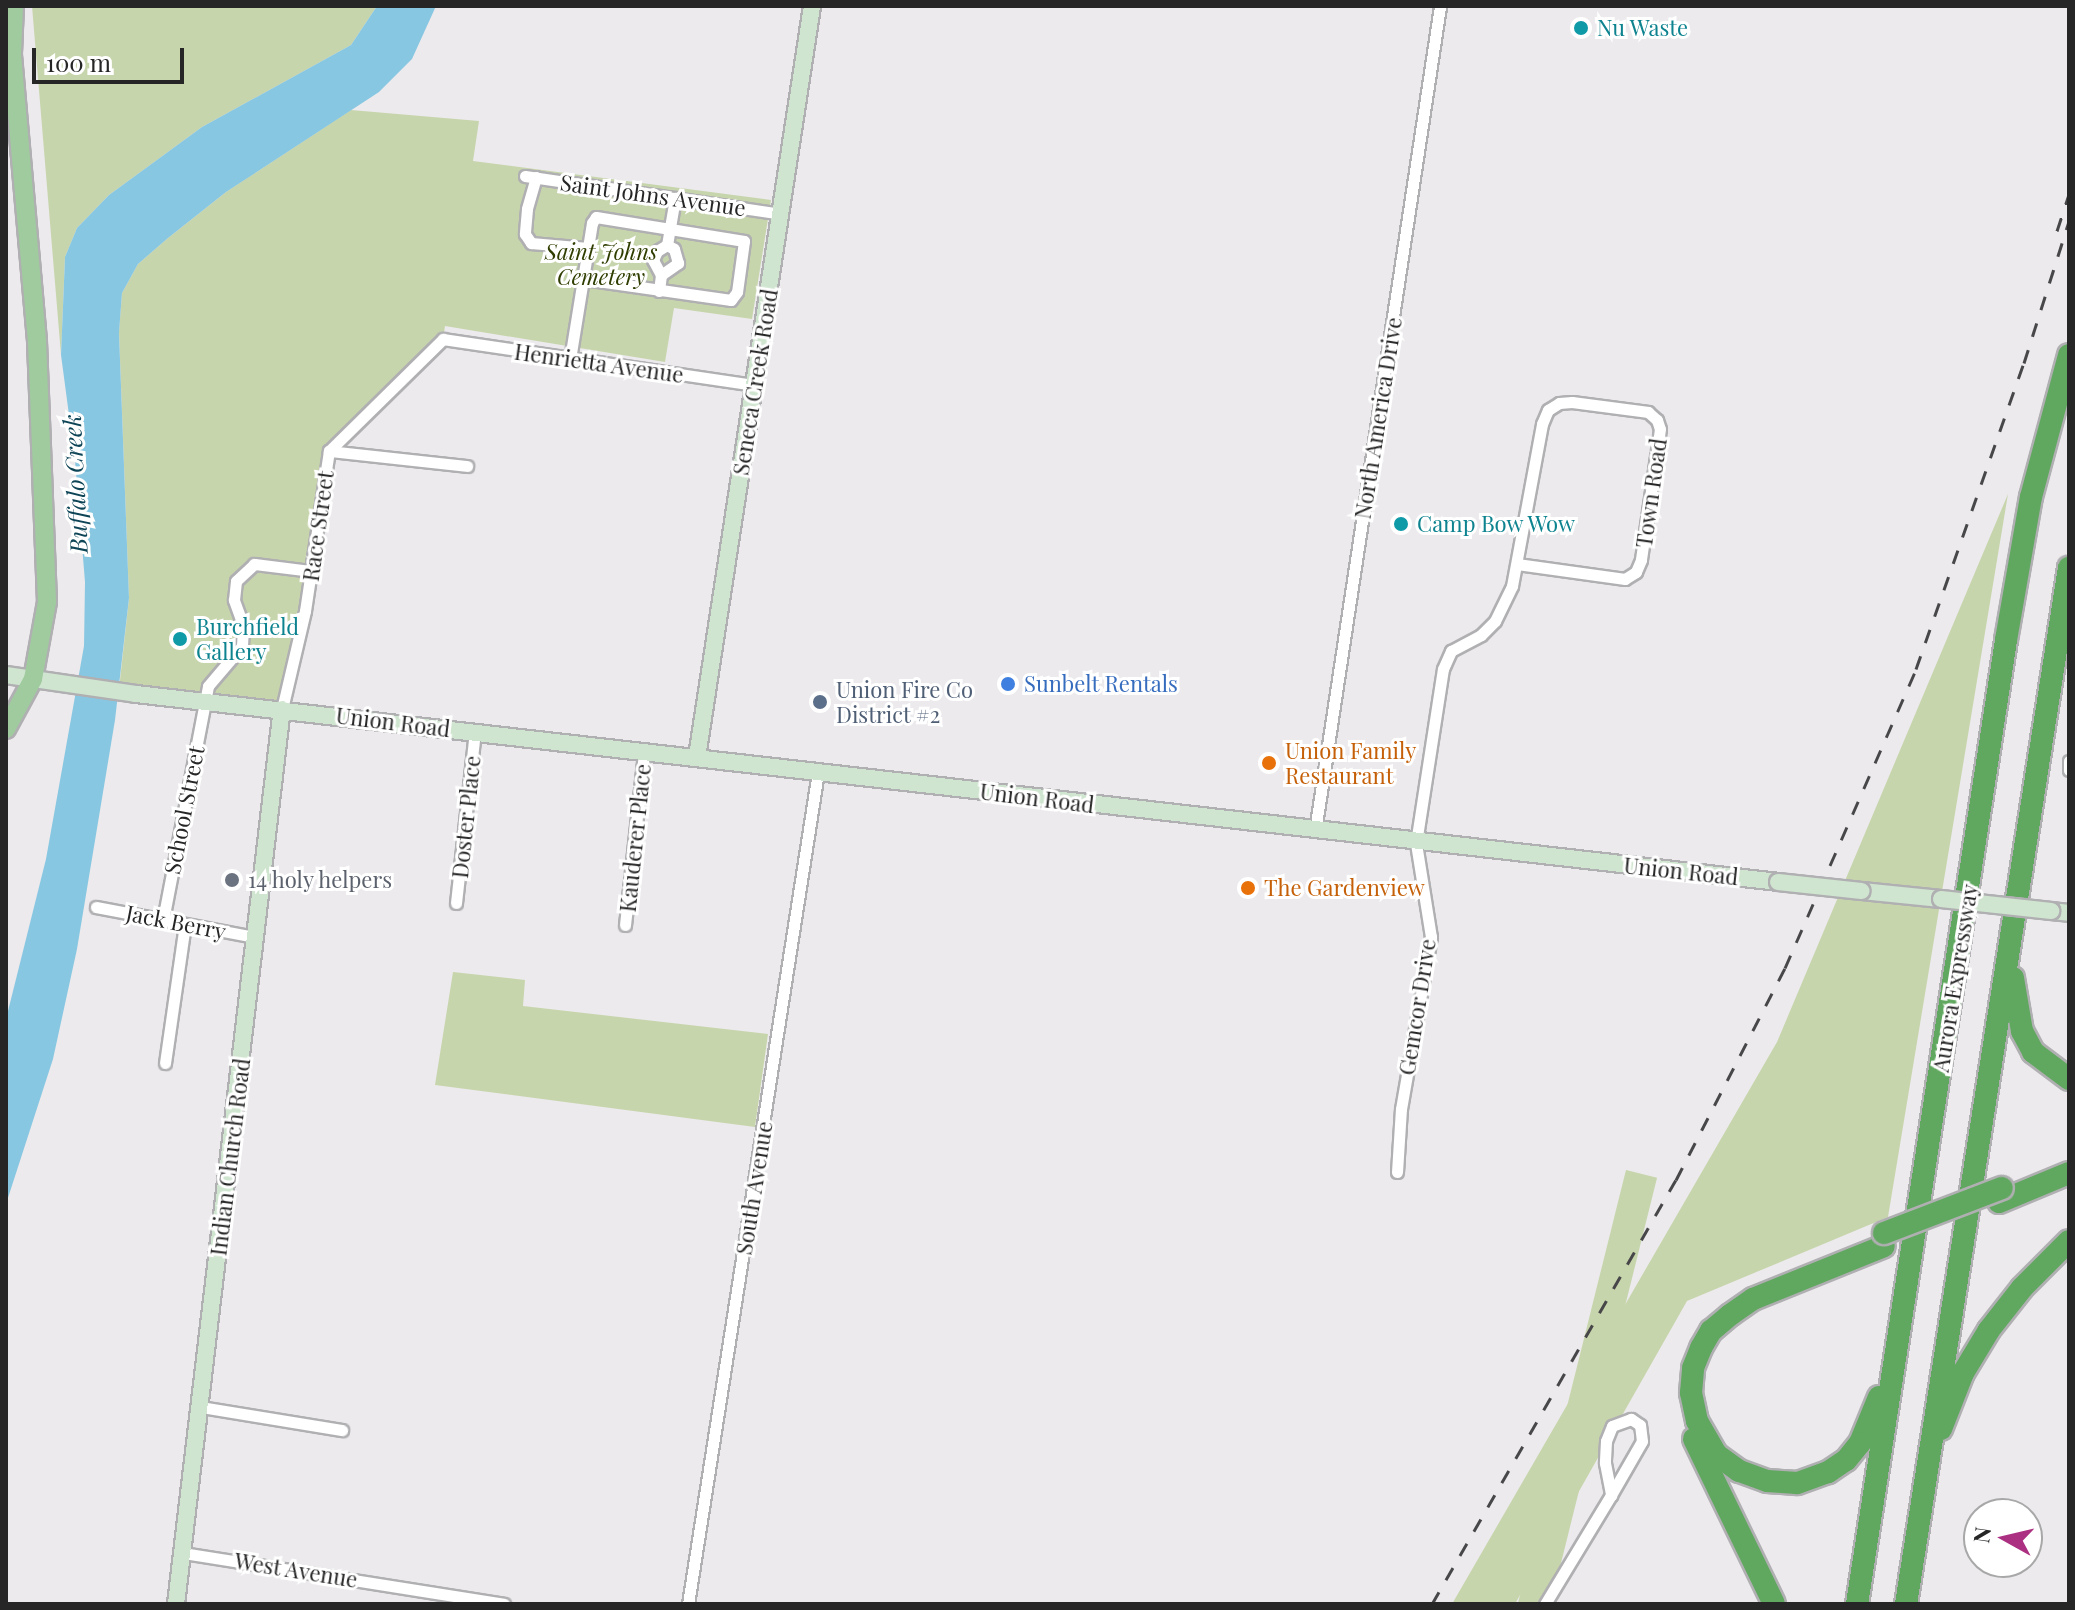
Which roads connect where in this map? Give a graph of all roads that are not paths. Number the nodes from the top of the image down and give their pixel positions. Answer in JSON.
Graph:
{"nodes":[{"id":1,"x":14,"y":6,"type":"edge"},
{"id":2,"x":812,"y":6,"type":"edge"},
{"id":3,"x":1440,"y":6,"type":"edge"},
{"id":4,"x":11,"y":89,"type":"edge"},
{"id":5,"x":675,"y":198,"type":"junction"},
{"id":6,"x":781,"y":214,"type":"junction"},
{"id":7,"x":670,"y":227,"type":"junction"},
{"id":8,"x":667,"y":245,"type":"junction"},
{"id":9,"x":588,"y":248,"type":"junction"},
{"id":10,"x":661,"y":275,"type":"junction"},
{"id":11,"x":583,"y":279,"type":"junction"},
{"id":12,"x":659,"y":291,"type":"junction"},
{"id":13,"x":443,"y":339,"type":"joint"},
{"id":14,"x":2069,"y":355,"type":"edge"},
{"id":15,"x":570,"y":359,"type":"junction"},
{"id":16,"x":755,"y":385,"type":"junction"},
{"id":17,"x":329,"y":451,"type":"junction"},
{"id":18,"x":467,"y":466,"type":"dead end"},
{"id":19,"x":1517,"y":564,"type":"junction"},
{"id":20,"x":2069,"y":568,"type":"edge"},
{"id":21,"x":311,"y":571,"type":"junction"},
{"id":22,"x":6,"y":675,"type":"edge"},
{"id":23,"x":33,"y":679,"type":"junction"},
{"id":24,"x":206,"y":700,"type":"junction"},
{"id":25,"x":282,"y":709,"type":"junction"},
{"id":26,"x":6,"y":729,"type":"edge"},
{"id":27,"x":475,"y":731,"type":"junction"},
{"id":28,"x":644,"y":752,"type":"junction"},
{"id":29,"x":697,"y":757,"type":"junction"},
{"id":30,"x":818,"y":772,"type":"junction"},
{"id":31,"x":1315,"y":831,"type":"junction"},
{"id":32,"x":1416,"y":843,"type":"junction"},
{"id":33,"x":456,"y":903,"type":"dead end"},
{"id":34,"x":96,"y":907,"type":"dead end"},
{"id":35,"x":2069,"y":913,"type":"edge"},
{"id":36,"x":163,"y":920,"type":"junction"},
{"id":37,"x":185,"y":924,"type":"junction"},
{"id":38,"x":625,"y":925,"type":"dead end"},
{"id":39,"x":255,"y":937,"type":"junction"},
{"id":40,"x":2010,"y":950,"type":"junction"},
{"id":41,"x":165,"y":1063,"type":"dead end"},
{"id":42,"x":2069,"y":1079,"type":"edge"},
{"id":43,"x":2069,"y":1161,"type":"edge"},
{"id":44,"x":1397,"y":1172,"type":"dead end"},
{"id":45,"x":2069,"y":1173,"type":"edge"},
{"id":46,"x":2000,"y":1195,"type":"junction"},
{"id":47,"x":1884,"y":1239,"type":"junction"},
{"id":48,"x":2069,"y":1241,"type":"edge"},
{"id":49,"x":1891,"y":1366,"type":"junction"},
{"id":50,"x":201,"y":1407,"type":"junction"},
{"id":51,"x":342,"y":1430,"type":"dead end"},
{"id":52,"x":1925,"y":1475,"type":"junction"},
{"id":53,"x":1611,"y":1495,"type":"junction"},
{"id":54,"x":183,"y":1553,"type":"junction"},
{"id":55,"x":176,"y":1604,"type":"edge"},
{"id":56,"x":504,"y":1604,"type":"edge"},
{"id":57,"x":688,"y":1604,"type":"edge"},
{"id":58,"x":1545,"y":1604,"type":"edge"},
{"id":59,"x":1774,"y":1604,"type":"edge"},
{"id":60,"x":1857,"y":1604,"type":"edge"},
{"id":61,"x":1906,"y":1604,"type":"edge"}],
"edges":[{"from":1,"to":4,"type":"main road"},
{"from":2,"to":6,"type":"main road","name":"Seneca Creek Road"},
{"from":3,"to":31,"type":"street","name":"North America Drive"},
{"from":4,"to":23,"type":"main road"},
{"from":5,"to":6,"type":"street","name":"Saint Johns Avenue"},
{"from":5,"to":7,"type":"street"},
{"from":5,"to":9,"type":"street","name":"Saint Johns Avenue"},
{"from":6,"to":16,"type":"main road","name":"Seneca Creek Road"},
{"from":7,"to":8,"type":"street"},
{"from":7,"to":9,"type":"street"},
{"from":7,"to":12,"type":"street"},
{"from":8,"to":10,"type":"street"},
{"from":8,"to":10,"type":"street"},
{"from":9,"to":11,"type":"street"},
{"from":10,"to":12,"type":"street"},
{"from":11,"to":12,"type":"street"},
{"from":11,"to":15,"type":"street"},
{"from":13,"to":15,"type":"street","name":"Henrietta Avenue"},
{"from":13,"to":17,"type":"street","name":"Race Street"},
{"from":14,"to":49,"type":"highway","name":"Aurora Expressway"},
{"from":15,"to":16,"type":"street","name":"Henrietta Avenue"},
{"from":16,"to":29,"type":"main road","name":"Seneca Creek Road"},
{"from":17,"to":18,"type":"street"},
{"from":17,"to":21,"type":"street","name":"Race Street"},
{"from":19,"to":19,"type":"street","name":"Town Road"},
{"from":19,"to":32,"type":"street","name":"Town Road"},
{"from":20,"to":40,"type":"highway"},
{"from":21,"to":24,"type":"street"},
{"from":21,"to":25,"type":"street","name":"Race Street"},
{"from":22,"to":23,"type":"main road","name":"Union Road"},
{"from":23,"to":24,"type":"main road","name":"Union Road"},
{"from":23,"to":26,"type":"main road"},
{"from":24,"to":25,"type":"main road","name":"Union Road"},
{"from":24,"to":36,"type":"street","name":"School Street"},
{"from":25,"to":27,"type":"main road","name":"Union Road"},
{"from":25,"to":39,"type":"main road","name":"Indian Church Road"},
{"from":27,"to":28,"type":"main road","name":"Union Road"},
{"from":27,"to":33,"type":"street","name":"Doster Place"},
{"from":28,"to":29,"type":"main road","name":"Union Road"},
{"from":28,"to":38,"type":"street","name":"Kauderer Place"},
{"from":29,"to":30,"type":"main road","name":"Union Road"},
{"from":30,"to":31,"type":"main road","name":"Union Road"},
{"from":30,"to":57,"type":"street","name":"South Avenue"},
{"from":31,"to":32,"type":"main road","name":"Union Road"},
{"from":32,"to":35,"type":"main road","name":"Union Road","bridge":true},
{"from":32,"to":44,"type":"street","name":"Gemcor Drive"},
{"from":34,"to":36,"type":"street","name":"Jack Berry"},
{"from":36,"to":37,"type":"street","name":"Jack Berry"},
{"from":37,"to":39,"type":"street","name":"Jack Berry"},
{"from":37,"to":41,"type":"street"},
{"from":39,"to":50,"type":"main road","name":"Indian Church Road"},
{"from":40,"to":42,"type":"highway"},
{"from":40,"to":52,"type":"highway"},
{"from":43,"to":46,"type":"highway"},
{"from":45,"to":46,"type":"highway"},
{"from":46,"to":47,"type":"highway","bridge":true},
{"from":47,"to":49,"type":"highway"},
{"from":47,"to":59,"type":"highway"},
{"from":48,"to":52,"type":"highway"},
{"from":49,"to":60,"type":"highway","name":"Aurora Expressway"},
{"from":50,"to":51,"type":"street"},
{"from":50,"to":54,"type":"main road","name":"Indian Church Road"},
{"from":52,"to":61,"type":"highway"},
{"from":53,"to":53,"type":"street"},
{"from":53,"to":58,"type":"street"},
{"from":54,"to":55,"type":"main road","name":"Indian Church Road"},
{"from":54,"to":56,"type":"street","name":"West Avenue"}]}
